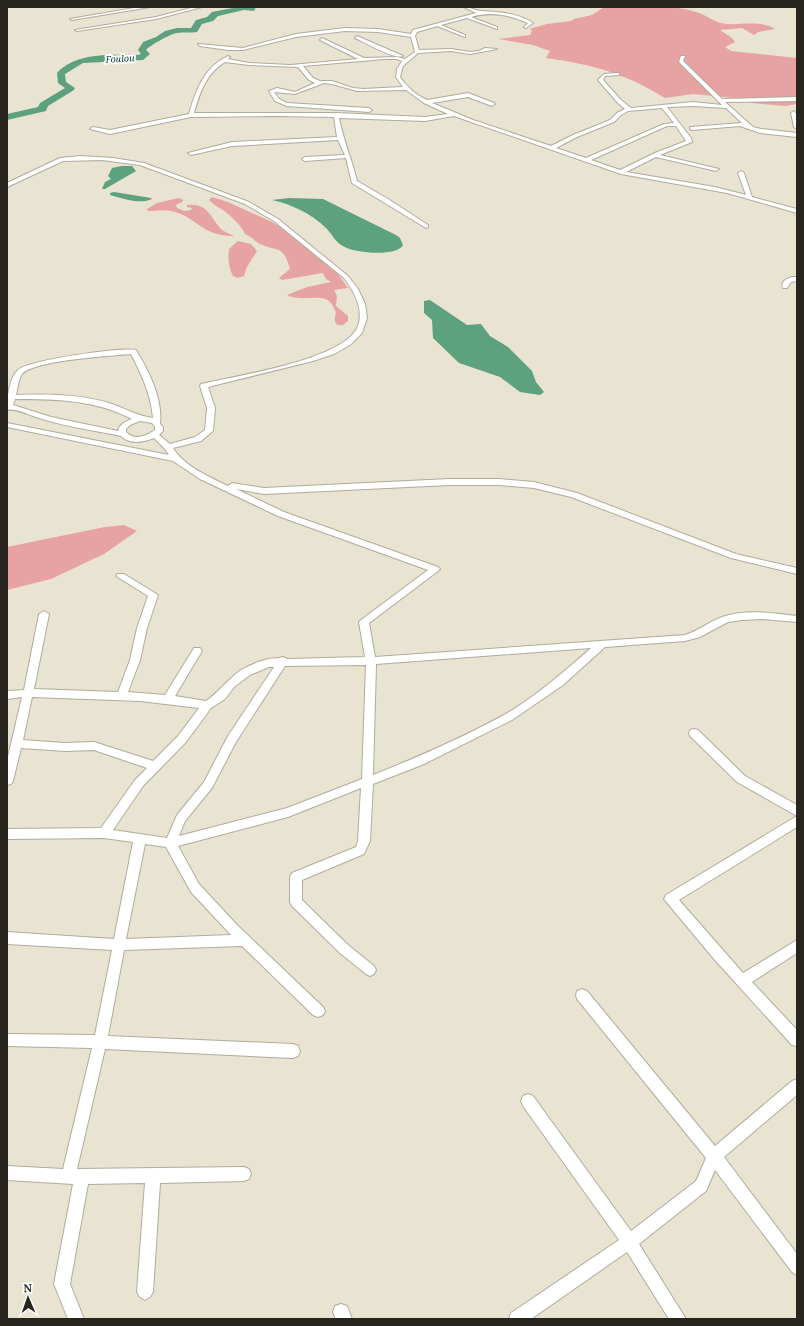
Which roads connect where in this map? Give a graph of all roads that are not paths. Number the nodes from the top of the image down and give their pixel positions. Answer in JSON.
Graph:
{"nodes":[{"id":1,"x":112,"y":7,"type":"edge"},
{"id":2,"x":148,"y":7,"type":"edge"},
{"id":3,"x":200,"y":7,"type":"edge"},
{"id":4,"x":466,"y":7,"type":"edge"},
{"id":5,"x":117,"y":13,"type":"junction"},
{"id":6,"x":480,"y":13,"type":"junction"},
{"id":7,"x":468,"y":17,"type":"junction"},
{"id":8,"x":72,"y":19,"type":"dead end"},
{"id":9,"x":124,"y":23,"type":"junction"},
{"id":10,"x":437,"y":26,"type":"junction"},
{"id":11,"x":526,"y":27,"type":"dead end"},
{"id":12,"x":128,"y":28,"type":"dead end"},
{"id":13,"x":495,"y":28,"type":"dead end"},
{"id":14,"x":78,"y":30,"type":"dead end"},
{"id":15,"x":413,"y":36,"type":"junction"},
{"id":16,"x":463,"y":36,"type":"dead end"},
{"id":17,"x":357,"y":37,"type":"dead end"},
{"id":18,"x":322,"y":39,"type":"dead end"},
{"id":19,"x":200,"y":45,"type":"dead end"},
{"id":20,"x":242,"y":49,"type":"junction"},
{"id":21,"x":495,"y":49,"type":"dead end"},
{"id":22,"x":417,"y":52,"type":"junction"},
{"id":23,"x":683,"y":57,"type":"dead end"},
{"id":24,"x":224,"y":60,"type":"junction"},
{"id":25,"x":364,"y":60,"type":"junction"},
{"id":26,"x":408,"y":60,"type":"junction"},
{"id":27,"x":299,"y":65,"type":"junction"},
{"id":28,"x":617,"y":74,"type":"dead end"},
{"id":29,"x":319,"y":83,"type":"junction"},
{"id":30,"x":406,"y":88,"type":"junction"},
{"id":31,"x":797,"y":99,"type":"edge"},
{"id":32,"x":722,"y":101,"type":"junction"},
{"id":33,"x":426,"y":102,"type":"junction"},
{"id":34,"x":492,"y":104,"type":"dead end"},
{"id":35,"x":664,"y":107,"type":"junction"},
{"id":36,"x":727,"y":107,"type":"junction"},
{"id":37,"x":630,"y":110,"type":"junction"},
{"id":38,"x":794,"y":113,"type":"dead end"},
{"id":39,"x":336,"y":115,"type":"junction"},
{"id":40,"x":453,"y":115,"type":"junction"},
{"id":41,"x":191,"y":116,"type":"junction"},
{"id":42,"x":414,"y":119,"type":"junction"},
{"id":43,"x":677,"y":124,"type":"junction"},
{"id":44,"x":748,"y":126,"type":"junction"},
{"id":45,"x":797,"y":127,"type":"edge"},
{"id":46,"x":692,"y":128,"type":"dead end"},
{"id":47,"x":93,"y":130,"type":"dead end"},
{"id":48,"x":797,"y":135,"type":"edge"},
{"id":49,"x":340,"y":138,"type":"junction"},
{"id":50,"x":552,"y":148,"type":"junction"},
{"id":51,"x":191,"y":153,"type":"dead end"},
{"id":52,"x":656,"y":155,"type":"junction"},
{"id":53,"x":348,"y":156,"type":"junction"},
{"id":54,"x":305,"y":159,"type":"dead end"},
{"id":55,"x":587,"y":160,"type":"junction"},
{"id":56,"x":716,"y":168,"type":"dead end"},
{"id":57,"x":621,"y":172,"type":"junction"},
{"id":58,"x":741,"y":173,"type":"dead end"},
{"id":59,"x":7,"y":185,"type":"edge"},
{"id":60,"x":750,"y":198,"type":"junction"},
{"id":61,"x":797,"y":211,"type":"edge"},
{"id":62,"x":426,"y":226,"type":"dead end"},
{"id":63,"x":797,"y":279,"type":"edge"},
{"id":64,"x":785,"y":287,"type":"dead end"},
{"id":65,"x":12,"y":397,"type":"junction"},
{"id":66,"x":8,"y":407,"type":"edge"},
{"id":67,"x":139,"y":419,"type":"junction"},
{"id":68,"x":157,"y":423,"type":"junction"},
{"id":69,"x":7,"y":425,"type":"edge"},
{"id":70,"x":122,"y":434,"type":"junction"},
{"id":71,"x":155,"y":435,"type":"junction"},
{"id":72,"x":168,"y":446,"type":"junction"},
{"id":73,"x":176,"y":459,"type":"junction"},
{"id":74,"x":218,"y":483,"type":"junction"},
{"id":75,"x":797,"y":571,"type":"edge"},
{"id":76,"x":121,"y":576,"type":"dead end"},
{"id":77,"x":44,"y":614,"type":"dead end"},
{"id":78,"x":797,"y":619,"type":"edge"},
{"id":79,"x":603,"y":644,"type":"junction"},
{"id":80,"x":197,"y":651,"type":"dead end"},
{"id":81,"x":283,"y":661,"type":"junction"},
{"id":82,"x":371,"y":661,"type":"junction"},
{"id":83,"x":28,"y":693,"type":"junction"},
{"id":84,"x":122,"y":694,"type":"junction"},
{"id":85,"x":7,"y":696,"type":"edge"},
{"id":86,"x":168,"y":698,"type":"junction"},
{"id":87,"x":208,"y":705,"type":"junction"},
{"id":88,"x":694,"y":733,"type":"dead end"},
{"id":89,"x":17,"y":744,"type":"junction"},
{"id":90,"x":154,"y":766,"type":"junction"},
{"id":91,"x":7,"y":781,"type":"edge"},
{"id":92,"x":367,"y":782,"type":"junction"},
{"id":93,"x":797,"y":811,"type":"edge"},
{"id":94,"x":797,"y":821,"type":"edge"},
{"id":95,"x":104,"y":833,"type":"junction"},
{"id":96,"x":7,"y":834,"type":"edge"},
{"id":97,"x":140,"y":838,"type":"junction"},
{"id":98,"x":170,"y":843,"type":"junction"},
{"id":99,"x":7,"y":938,"type":"edge"},
{"id":100,"x":245,"y":940,"type":"junction"},
{"id":101,"x":119,"y":945,"type":"junction"},
{"id":102,"x":797,"y":946,"type":"edge"},
{"id":103,"x":370,"y":970,"type":"dead end"},
{"id":104,"x":742,"y":981,"type":"junction"},
{"id":105,"x":582,"y":995,"type":"dead end"},
{"id":106,"x":318,"y":1011,"type":"dead end"},
{"id":107,"x":7,"y":1040,"type":"edge"},
{"id":108,"x":797,"y":1040,"type":"edge"},
{"id":109,"x":100,"y":1042,"type":"junction"},
{"id":110,"x":293,"y":1051,"type":"dead end"},
{"id":111,"x":797,"y":1086,"type":"edge"},
{"id":112,"x":528,"y":1101,"type":"dead end"},
{"id":113,"x":714,"y":1156,"type":"junction"},
{"id":114,"x":7,"y":1173,"type":"edge"},
{"id":115,"x":244,"y":1174,"type":"dead end"},
{"id":116,"x":75,"y":1176,"type":"junction"},
{"id":117,"x":153,"y":1176,"type":"junction"},
{"id":118,"x":629,"y":1242,"type":"junction"},
{"id":119,"x":797,"y":1267,"type":"edge"},
{"id":120,"x":145,"y":1292,"type":"dead end"},
{"id":121,"x":76,"y":1319,"type":"edge"},
{"id":122,"x":517,"y":1319,"type":"edge"},
{"id":123,"x":678,"y":1319,"type":"edge"}],
"edges":[{"from":1,"to":5,"type":"street"},
{"from":2,"to":5,"type":"street"},
{"from":3,"to":9,"type":"street"},
{"from":4,"to":6,"type":"street"},
{"from":5,"to":8,"type":"street"},
{"from":5,"to":9,"type":"street"},
{"from":6,"to":7,"type":"street"},
{"from":6,"to":11,"type":"street"},
{"from":7,"to":10,"type":"street"},
{"from":7,"to":13,"type":"street"},
{"from":9,"to":12,"type":"street"},
{"from":9,"to":14,"type":"street"},
{"from":10,"to":15,"type":"street"},
{"from":10,"to":16,"type":"street"},
{"from":15,"to":20,"type":"street"},
{"from":15,"to":22,"type":"street"},
{"from":17,"to":26,"type":"street"},
{"from":18,"to":25,"type":"street"},
{"from":19,"to":20,"type":"street"},
{"from":20,"to":24,"type":"street"},
{"from":21,"to":22,"type":"street"},
{"from":22,"to":26,"type":"street"},
{"from":23,"to":32,"type":"street"},
{"from":24,"to":27,"type":"street"},
{"from":24,"to":41,"type":"street"},
{"from":25,"to":26,"type":"street"},
{"from":25,"to":27,"type":"street"},
{"from":26,"to":30,"type":"street"},
{"from":27,"to":29,"type":"street"},
{"from":28,"to":37,"type":"street"},
{"from":29,"to":30,"type":"street"},
{"from":29,"to":42,"type":"street"},
{"from":30,"to":33,"type":"street"},
{"from":31,"to":32,"type":"street"},
{"from":32,"to":36,"type":"street"},
{"from":33,"to":34,"type":"street"},
{"from":33,"to":40,"type":"street"},
{"from":35,"to":36,"type":"street"},
{"from":35,"to":37,"type":"street"},
{"from":35,"to":43,"type":"street"},
{"from":36,"to":44,"type":"street"},
{"from":37,"to":50,"type":"street"},
{"from":38,"to":45,"type":"street"},
{"from":39,"to":41,"type":"street"},
{"from":39,"to":42,"type":"street"},
{"from":39,"to":49,"type":"street"},
{"from":40,"to":42,"type":"street"},
{"from":40,"to":50,"type":"street"},
{"from":41,"to":47,"type":"street"},
{"from":43,"to":52,"type":"street"},
{"from":43,"to":55,"type":"street"},
{"from":44,"to":46,"type":"street"},
{"from":44,"to":48,"type":"street"},
{"from":49,"to":51,"type":"street"},
{"from":49,"to":53,"type":"street"},
{"from":50,"to":55,"type":"street"},
{"from":52,"to":56,"type":"street"},
{"from":52,"to":57,"type":"street"},
{"from":53,"to":54,"type":"street"},
{"from":53,"to":62,"type":"street"},
{"from":55,"to":57,"type":"street"},
{"from":57,"to":60,"type":"street"},
{"from":58,"to":60,"type":"street"},
{"from":59,"to":72,"type":"street"},
{"from":60,"to":61,"type":"street"},
{"from":63,"to":64,"type":"street"},
{"from":65,"to":66,"type":"street"},
{"from":65,"to":67,"type":"street"},
{"from":65,"to":68,"type":"street"},
{"from":66,"to":70,"type":"street"},
{"from":67,"to":68,"type":"street"},
{"from":67,"to":70,"type":"street"},
{"from":68,"to":71,"type":"street"},
{"from":69,"to":73,"type":"street"},
{"from":70,"to":71,"type":"street"},
{"from":71,"to":72,"type":"street"},
{"from":72,"to":73,"type":"street"},
{"from":73,"to":74,"type":"street"},
{"from":74,"to":75,"type":"street"},
{"from":74,"to":82,"type":"street"},
{"from":76,"to":84,"type":"street"},
{"from":77,"to":83,"type":"street"},
{"from":78,"to":79,"type":"street"},
{"from":79,"to":82,"type":"street"},
{"from":79,"to":92,"type":"street"},
{"from":80,"to":86,"type":"street"},
{"from":81,"to":82,"type":"street"},
{"from":81,"to":87,"type":"street"},
{"from":81,"to":98,"type":"street"},
{"from":82,"to":92,"type":"street"},
{"from":83,"to":84,"type":"street"},
{"from":83,"to":85,"type":"street"},
{"from":83,"to":89,"type":"street"},
{"from":84,"to":86,"type":"street"},
{"from":86,"to":87,"type":"street"},
{"from":87,"to":90,"type":"street"},
{"from":88,"to":93,"type":"street"},
{"from":89,"to":90,"type":"street"},
{"from":89,"to":91,"type":"street"},
{"from":90,"to":95,"type":"street"},
{"from":92,"to":98,"type":"street"},
{"from":92,"to":103,"type":"street"},
{"from":94,"to":104,"type":"street"},
{"from":95,"to":96,"type":"street"},
{"from":95,"to":97,"type":"street"},
{"from":97,"to":98,"type":"street"},
{"from":97,"to":101,"type":"street"},
{"from":98,"to":100,"type":"street"},
{"from":99,"to":101,"type":"street"},
{"from":100,"to":101,"type":"street"},
{"from":100,"to":106,"type":"street"},
{"from":101,"to":109,"type":"street"},
{"from":102,"to":104,"type":"street"},
{"from":104,"to":108,"type":"street"},
{"from":105,"to":113,"type":"street"},
{"from":107,"to":109,"type":"street"},
{"from":109,"to":110,"type":"street"},
{"from":109,"to":116,"type":"street"},
{"from":111,"to":113,"type":"street"},
{"from":112,"to":118,"type":"street"},
{"from":113,"to":118,"type":"street"},
{"from":113,"to":119,"type":"street"},
{"from":114,"to":116,"type":"street"},
{"from":115,"to":117,"type":"street"},
{"from":116,"to":117,"type":"street"},
{"from":116,"to":121,"type":"street"},
{"from":117,"to":120,"type":"street"},
{"from":118,"to":122,"type":"street"},
{"from":118,"to":123,"type":"street"}]}
